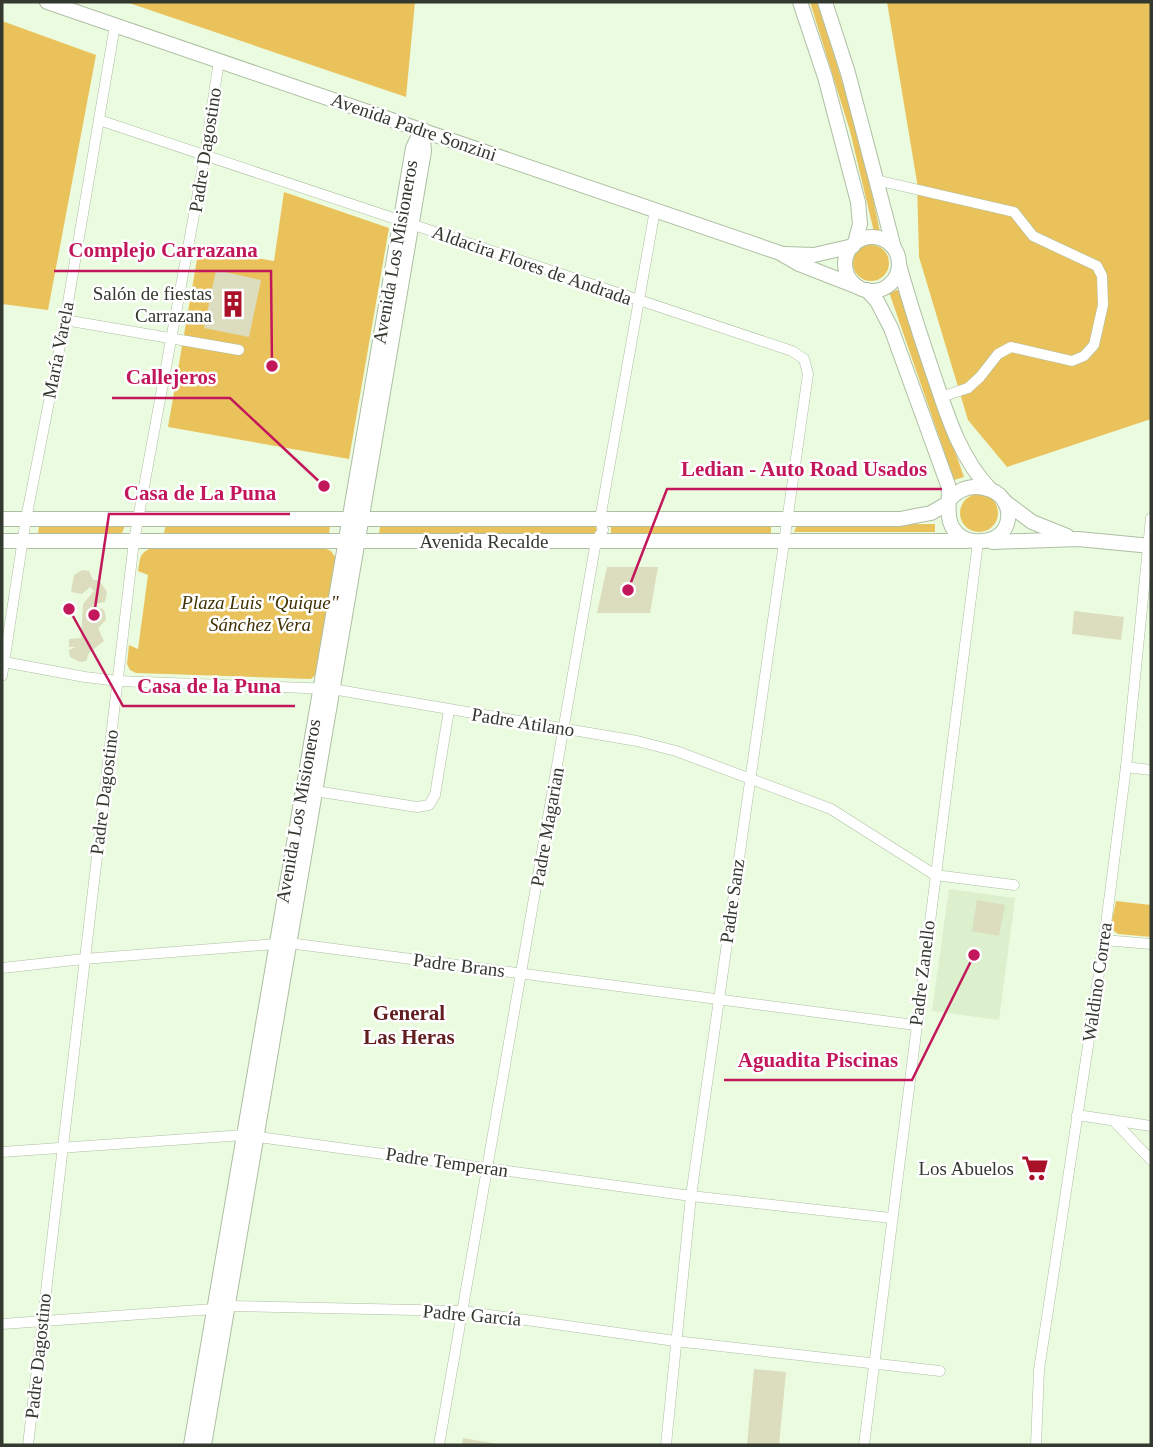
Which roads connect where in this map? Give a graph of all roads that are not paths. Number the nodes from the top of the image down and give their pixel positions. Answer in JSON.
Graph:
{"nodes":[{"id":1,"x":47,"y":2,"type":"edge"},
{"id":2,"x":800,"y":2,"type":"edge"},
{"id":3,"x":825,"y":2,"type":"edge"},
{"id":4,"x":115,"y":25,"type":"junction"},
{"id":5,"x":219,"y":60,"type":"junction"},
{"id":6,"x":99,"y":120,"type":"junction"},
{"id":7,"x":422,"y":129,"type":"junction"},
{"id":8,"x":205,"y":155,"type":"junction"},
{"id":9,"x":876,"y":180,"type":"junction"},
{"id":10,"x":655,"y":210,"type":"junction"},
{"id":11,"x":406,"y":222,"type":"junction"},
{"id":12,"x":854,"y":244,"type":"junction"},
{"id":13,"x":894,"y":248,"type":"junction"},
{"id":14,"x":780,"y":253,"type":"junction"},
{"id":15,"x":899,"y":265,"type":"junction"},
{"id":16,"x":863,"y":288,"type":"junction"},
{"id":17,"x":639,"y":301,"type":"junction"},
{"id":18,"x":65,"y":320,"type":"junction"},
{"id":19,"x":172,"y":338,"type":"junction"},
{"id":20,"x":239,"y":350,"type":"dead end"},
{"id":21,"x":804,"y":359,"type":"joint"},
{"id":22,"x":941,"y":397,"type":"junction"},
{"id":23,"x":990,"y":489,"type":"junction"},
{"id":24,"x":949,"y":501,"type":"junction"},
{"id":25,"x":1004,"y":501,"type":"junction"},
{"id":26,"x":1151,"y":518,"type":"edge"},
{"id":27,"x":2,"y":519,"type":"edge"},
{"id":28,"x":26,"y":519,"type":"junction"},
{"id":29,"x":138,"y":519,"type":"junction"},
{"id":30,"x":354,"y":519,"type":"junction"},
{"id":31,"x":600,"y":519,"type":"junction"},
{"id":32,"x":788,"y":519,"type":"junction"},
{"id":33,"x":1078,"y":539,"type":"junction"},
{"id":34,"x":2,"y":541,"type":"edge"},
{"id":35,"x":22,"y":541,"type":"junction"},
{"id":36,"x":134,"y":541,"type":"junction"},
{"id":37,"x":351,"y":541,"type":"junction"},
{"id":38,"x":596,"y":541,"type":"junction"},
{"id":39,"x":785,"y":541,"type":"junction"},
{"id":40,"x":978,"y":541,"type":"junction"},
{"id":41,"x":1150,"y":546,"type":"edge"},
{"id":42,"x":4,"y":662,"type":"junction"},
{"id":43,"x":2,"y":676,"type":"edge"},
{"id":44,"x":118,"y":681,"type":"junction"},
{"id":45,"x":326,"y":689,"type":"junction"},
{"id":46,"x":449,"y":710,"type":"junction"},
{"id":47,"x":565,"y":728,"type":"junction"},
{"id":48,"x":1126,"y":767,"type":"junction"},
{"id":49,"x":1151,"y":770,"type":"edge"},
{"id":50,"x":751,"y":777,"type":"junction"},
{"id":51,"x":315,"y":791,"type":"junction"},
{"id":52,"x":935,"y":875,"type":"junction"},
{"id":53,"x":1014,"y":885,"type":"dead end"},
{"id":54,"x":1104,"y":940,"type":"junction"},
{"id":55,"x":282,"y":944,"type":"junction"},
{"id":56,"x":1151,"y":944,"type":"edge"},
{"id":57,"x":84,"y":959,"type":"junction"},
{"id":58,"x":2,"y":968,"type":"edge"},
{"id":59,"x":520,"y":973,"type":"junction"},
{"id":60,"x":718,"y":1000,"type":"junction"},
{"id":61,"x":915,"y":1025,"type":"junction"},
{"id":62,"x":1077,"y":1115,"type":"junction"},
{"id":63,"x":1113,"y":1120,"type":"junction"},
{"id":64,"x":1151,"y":1126,"type":"edge"},
{"id":65,"x":250,"y":1136,"type":"junction"},
{"id":66,"x":61,"y":1147,"type":"junction"},
{"id":67,"x":2,"y":1152,"type":"edge"},
{"id":68,"x":1151,"y":1160,"type":"edge"},
{"id":69,"x":486,"y":1167,"type":"junction"},
{"id":70,"x":691,"y":1196,"type":"junction"},
{"id":71,"x":891,"y":1218,"type":"junction"},
{"id":72,"x":221,"y":1307,"type":"junction"},
{"id":73,"x":462,"y":1311,"type":"junction"},
{"id":74,"x":42,"y":1320,"type":"junction"},
{"id":75,"x":2,"y":1324,"type":"edge"},
{"id":76,"x":675,"y":1341,"type":"junction"},
{"id":77,"x":874,"y":1363,"type":"junction"},
{"id":78,"x":940,"y":1371,"type":"dead end"},
{"id":79,"x":28,"y":1445,"type":"edge"},
{"id":80,"x":191,"y":1445,"type":"edge"},
{"id":81,"x":204,"y":1445,"type":"edge"},
{"id":82,"x":439,"y":1445,"type":"edge"},
{"id":83,"x":666,"y":1445,"type":"edge"},
{"id":84,"x":864,"y":1445,"type":"edge"},
{"id":85,"x":1036,"y":1445,"type":"edge"}],
"edges":[{"from":1,"to":4,"type":"main road","name":"Avenida Padre Sonzini"},
{"from":2,"to":12,"type":"main road"},
{"from":3,"to":9,"type":"main road"},
{"from":4,"to":5,"type":"main road","name":"Avenida Padre Sonzini"},
{"from":4,"to":6,"type":"street","name":"María Varela"},
{"from":5,"to":7,"type":"main road","name":"Avenida Padre Sonzini"},
{"from":5,"to":8,"type":"street","name":"Padre Dagostino"},
{"from":6,"to":8,"type":"street","name":"Aldacira Flores de Andrada"},
{"from":6,"to":18,"type":"street","name":"María Varela"},
{"from":7,"to":10,"type":"main road","name":"Avenida Padre Sonzini"},
{"from":7,"to":11,"type":"main road","name":"Avenida Los Misioneros"},
{"from":8,"to":11,"type":"street","name":"Aldacira Flores de Andrada"},
{"from":8,"to":19,"type":"street","name":"Padre Dagostino"},
{"from":9,"to":13,"type":"main road"},
{"from":9,"to":22,"type":"street"},
{"from":10,"to":14,"type":"main road","name":"Avenida Padre Sonzini"},
{"from":10,"to":17,"type":"street","name":"Padre Magarian"},
{"from":11,"to":17,"type":"street","name":"Aldacira Flores de Andrada"},
{"from":11,"to":30,"type":"main road","name":"Avenida Los Misioneros"},
{"from":12,"to":13,"type":"main road"},
{"from":12,"to":14,"type":"main road","name":"Avenida Padre Sonzini"},
{"from":12,"to":16,"type":"main road"},
{"from":13,"to":15,"type":"main road"},
{"from":14,"to":16,"type":"main road","name":"Avenida Padre Sonzini"},
{"from":15,"to":16,"type":"main road"},
{"from":15,"to":22,"type":"main road"},
{"from":16,"to":24,"type":"main road"},
{"from":17,"to":21,"type":"street","name":"Aldacira Flores de Andrada"},
{"from":17,"to":31,"type":"street","name":"Padre Magarian"},
{"from":18,"to":19,"type":"street"},
{"from":18,"to":28,"type":"street","name":"María Varela"},
{"from":19,"to":20,"type":"street"},
{"from":19,"to":29,"type":"street","name":"Padre Dagostino"},
{"from":21,"to":32,"type":"street","name":"Padre Sanz"},
{"from":22,"to":23,"type":"main road"},
{"from":23,"to":24,"type":"main road"},
{"from":23,"to":25,"type":"main road"},
{"from":24,"to":32,"type":"main road","name":"Avenida Recalde"},
{"from":24,"to":40,"type":"main road"},
{"from":25,"to":33,"type":"main road","name":"Avenida Recalde"},
{"from":25,"to":40,"type":"main road"},
{"from":26,"to":41,"type":"street","name":"Waldino Correa"},
{"from":27,"to":28,"type":"main road","name":"Avenida Recalde"},
{"from":28,"to":29,"type":"main road","name":"Avenida Recalde"},
{"from":28,"to":35,"type":"street","name":"María Varela"},
{"from":29,"to":30,"type":"main road","name":"Avenida Recalde"},
{"from":29,"to":36,"type":"street","name":"Padre Dagostino"},
{"from":30,"to":31,"type":"main road","name":"Avenida Recalde"},
{"from":30,"to":37,"type":"main road","name":"Avenida Los Misioneros"},
{"from":31,"to":32,"type":"main road","name":"Avenida Recalde"},
{"from":31,"to":38,"type":"street","name":"Padre Magarian"},
{"from":32,"to":39,"type":"street","name":"Padre Sanz"},
{"from":33,"to":40,"type":"main road","name":"Avenida Recalde"},
{"from":33,"to":41,"type":"main road","name":"Avenida Recalde"},
{"from":34,"to":35,"type":"main road","name":"Avenida Recalde"},
{"from":35,"to":36,"type":"main road","name":"Avenida Recalde"},
{"from":35,"to":42,"type":"street","name":"María Varela"},
{"from":36,"to":37,"type":"main road","name":"Avenida Recalde"},
{"from":36,"to":44,"type":"street","name":"Padre Dagostino"},
{"from":37,"to":38,"type":"main road","name":"Avenida Recalde"},
{"from":37,"to":45,"type":"main road","name":"Avenida Los Misioneros"},
{"from":38,"to":39,"type":"main road","name":"Avenida Recalde"},
{"from":38,"to":47,"type":"street","name":"Padre Magarian"},
{"from":39,"to":40,"type":"main road","name":"Avenida Recalde"},
{"from":39,"to":50,"type":"street","name":"Padre Sanz"},
{"from":40,"to":52,"type":"street","name":"Padre Zanello"},
{"from":41,"to":48,"type":"street","name":"Waldino Correa"},
{"from":42,"to":43,"type":"street","name":"María Varela"},
{"from":42,"to":44,"type":"street","name":"Padre Atilano"},
{"from":44,"to":45,"type":"street","name":"Padre Atilano"},
{"from":44,"to":57,"type":"street","name":"Padre Dagostino"},
{"from":45,"to":46,"type":"street","name":"Padre Atilano"},
{"from":45,"to":51,"type":"main road","name":"Avenida Los Misioneros"},
{"from":45,"to":55,"type":"main road","name":"Avenida Los Misioneros"},
{"from":46,"to":47,"type":"street","name":"Padre Atilano"},
{"from":46,"to":51,"type":"street"},
{"from":47,"to":50,"type":"street","name":"Padre Atilano"},
{"from":47,"to":59,"type":"street","name":"Padre Magarian"},
{"from":48,"to":49,"type":"street"},
{"from":48,"to":54,"type":"street","name":"Waldino Correa"},
{"from":50,"to":52,"type":"street","name":"Padre Atilano"},
{"from":50,"to":60,"type":"street","name":"Padre Sanz"},
{"from":51,"to":55,"type":"main road","name":"Avenida Los Misioneros"},
{"from":52,"to":53,"type":"street","name":"Padre Atilano"},
{"from":52,"to":61,"type":"street","name":"Padre Zanello"},
{"from":54,"to":56,"type":"street"},
{"from":54,"to":62,"type":"street","name":"Waldino Correa"},
{"from":55,"to":57,"type":"street","name":"Padre Brans"},
{"from":55,"to":59,"type":"street","name":"Padre Brans"},
{"from":55,"to":65,"type":"main road","name":"Avenida Los Misioneros"},
{"from":57,"to":58,"type":"street","name":"Padre Brans"},
{"from":57,"to":66,"type":"street","name":"Padre Dagostino"},
{"from":59,"to":60,"type":"street","name":"Padre Brans"},
{"from":59,"to":69,"type":"street","name":"Padre Magarian"},
{"from":60,"to":61,"type":"street","name":"Padre Brans"},
{"from":60,"to":70,"type":"street","name":"Padre Sanz"},
{"from":61,"to":71,"type":"street","name":"Padre Zanello"},
{"from":62,"to":63,"type":"street"},
{"from":62,"to":85,"type":"street","name":"Waldino Correa"},
{"from":63,"to":64,"type":"street"},
{"from":63,"to":68,"type":"street"},
{"from":65,"to":66,"type":"street","name":"Padre Temperan"},
{"from":65,"to":69,"type":"street","name":"Padre Temperan"},
{"from":65,"to":72,"type":"main road","name":"Avenida Los Misioneros"},
{"from":66,"to":67,"type":"street","name":"Padre Temperan"},
{"from":66,"to":74,"type":"street","name":"Padre Dagostino"},
{"from":69,"to":70,"type":"street","name":"Padre Temperan"},
{"from":69,"to":73,"type":"street","name":"Padre Magarian"},
{"from":70,"to":71,"type":"street","name":"Padre Temperan"},
{"from":70,"to":76,"type":"street","name":"Padre Sanz"},
{"from":71,"to":77,"type":"street","name":"Padre Zanello"},
{"from":72,"to":73,"type":"street","name":"Padre García"},
{"from":72,"to":74,"type":"street","name":"Padre García"},
{"from":72,"to":80,"type":"main road","name":"Avenida Los Misioneros"},
{"from":72,"to":81,"type":"main road","name":"Avenida Los Misioneros"},
{"from":73,"to":76,"type":"street","name":"Padre García"},
{"from":73,"to":82,"type":"street","name":"Padre Magarian"},
{"from":74,"to":75,"type":"street","name":"Padre García"},
{"from":74,"to":79,"type":"street","name":"Padre Dagostino"},
{"from":76,"to":77,"type":"street","name":"Padre García"},
{"from":76,"to":83,"type":"street","name":"Padre Sanz"},
{"from":77,"to":78,"type":"street","name":"Padre García"},
{"from":77,"to":84,"type":"street","name":"Padre Zanello"}]}
